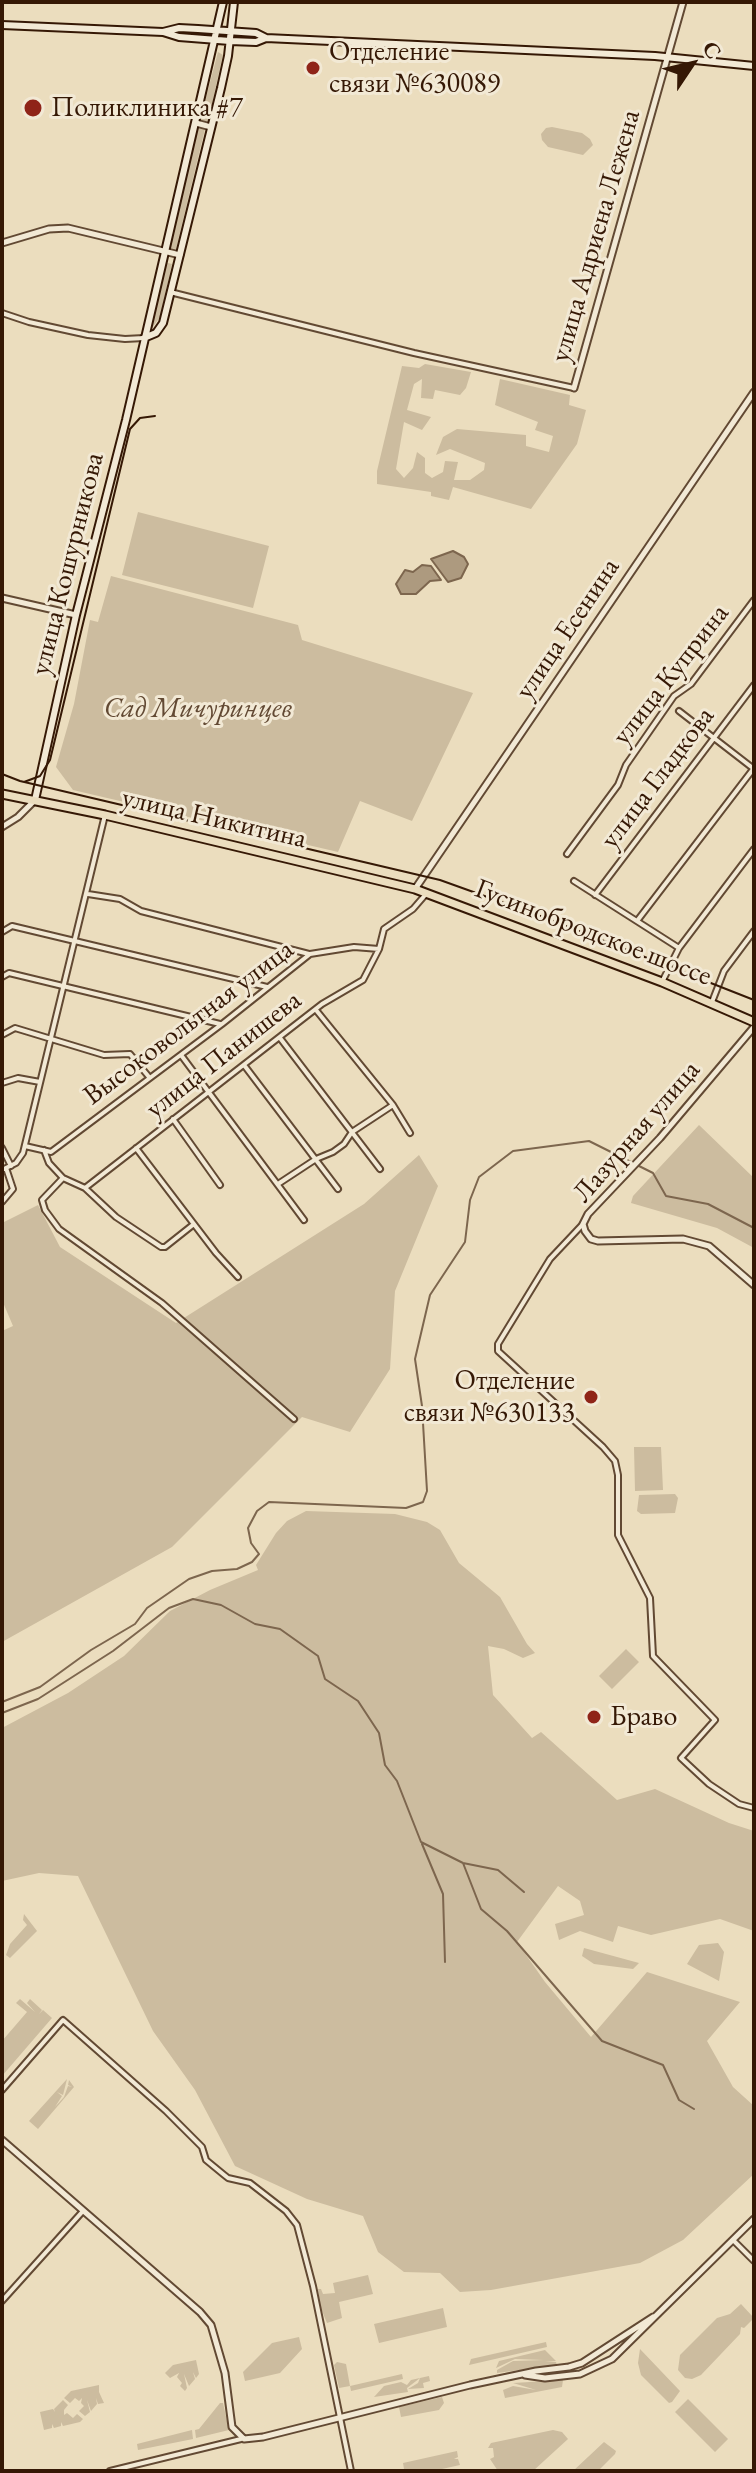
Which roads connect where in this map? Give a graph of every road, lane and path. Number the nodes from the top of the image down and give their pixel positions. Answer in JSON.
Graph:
{"nodes":[{"id":1,"x":222,"y":2,"type":"edge"},
{"id":2,"x":234,"y":2,"type":"edge"},
{"id":3,"x":683,"y":2,"type":"edge"},
{"id":4,"x":2,"y":25,"type":"edge"},
{"id":5,"x":198,"y":29,"type":"junction"},
{"id":6,"x":216,"y":31,"type":"junction"},
{"id":7,"x":163,"y":32,"type":"junction"},
{"id":8,"x":231,"y":32,"type":"junction"},
{"id":9,"x":266,"y":38,"type":"junction"},
{"id":10,"x":214,"y":39,"type":"junction"},
{"id":11,"x":230,"y":41,"type":"junction"},
{"id":12,"x":666,"y":58,"type":"junction"},
{"id":13,"x":754,"y":66,"type":"edge"},
{"id":14,"x":196,"y":123,"type":"junction"},
{"id":15,"x":211,"y":127,"type":"junction"},
{"id":16,"x":2,"y":243,"type":"edge"},
{"id":17,"x":164,"y":252,"type":"junction"},
{"id":18,"x":180,"y":255,"type":"junction"},
{"id":19,"x":170,"y":292,"type":"junction"},
{"id":20,"x":2,"y":313,"type":"edge"},
{"id":21,"x":144,"y":338,"type":"junction"},
{"id":22,"x":574,"y":388,"type":"joint"},
{"id":23,"x":754,"y":392,"type":"edge"},
{"id":24,"x":2,"y":598,"type":"edge"},
{"id":25,"x":754,"y":600,"type":"edge"},
{"id":26,"x":76,"y":615,"type":"junction"},
{"id":27,"x":754,"y":685,"type":"edge"},
{"id":28,"x":679,"y":711,"type":"dead end"},
{"id":29,"x":714,"y":738,"type":"junction"},
{"id":30,"x":754,"y":769,"type":"edge"},
{"id":31,"x":2,"y":794,"type":"edge"},
{"id":32,"x":35,"y":800,"type":"junction"},
{"id":33,"x":105,"y":815,"type":"junction"},
{"id":34,"x":2,"y":827,"type":"edge"},
{"id":35,"x":754,"y":849,"type":"edge"},
{"id":36,"x":567,"y":854,"type":"dead end"},
{"id":37,"x":574,"y":881,"type":"dead end"},
{"id":38,"x":415,"y":889,"type":"junction"},
{"id":39,"x":427,"y":893,"type":"junction"},
{"id":40,"x":88,"y":894,"type":"junction"},
{"id":41,"x":595,"y":895,"type":"junction"},
{"id":42,"x":637,"y":921,"type":"junction"},
{"id":43,"x":754,"y":931,"type":"edge"},
{"id":44,"x":2,"y":932,"type":"edge"},
{"id":45,"x":76,"y":941,"type":"junction"},
{"id":46,"x":679,"y":948,"type":"junction"},
{"id":47,"x":379,"y":949,"type":"junction"},
{"id":48,"x":310,"y":954,"type":"junction"},
{"id":49,"x":2,"y":977,"type":"edge"},
{"id":50,"x":662,"y":982,"type":"junction"},
{"id":51,"x":65,"y":987,"type":"junction"},
{"id":52,"x":267,"y":987,"type":"junction"},
{"id":53,"x":712,"y":1002,"type":"junction"},
{"id":54,"x":316,"y":1010,"type":"junction"},
{"id":55,"x":222,"y":1024,"type":"junction"},
{"id":56,"x":754,"y":1024,"type":"edge"},
{"id":57,"x":2,"y":1035,"type":"edge"},
{"id":58,"x":280,"y":1038,"type":"junction"},
{"id":59,"x":52,"y":1039,"type":"junction"},
{"id":60,"x":181,"y":1055,"type":"junction"},
{"id":61,"x":244,"y":1065,"type":"junction"},
{"id":62,"x":149,"y":1077,"type":"junction"},
{"id":63,"x":40,"y":1082,"type":"junction"},
{"id":64,"x":2,"y":1083,"type":"edge"},
{"id":65,"x":208,"y":1092,"type":"junction"},
{"id":66,"x":393,"y":1105,"type":"junction"},
{"id":67,"x":173,"y":1119,"type":"junction"},
{"id":68,"x":352,"y":1132,"type":"junction"},
{"id":69,"x":410,"y":1133,"type":"dead end"},
{"id":70,"x":25,"y":1146,"type":"junction"},
{"id":71,"x":2,"y":1148,"type":"edge"},
{"id":72,"x":136,"y":1148,"type":"junction"},
{"id":73,"x":44,"y":1150,"type":"junction"},
{"id":74,"x":316,"y":1159,"type":"junction"},
{"id":75,"x":6,"y":1168,"type":"edge"},
{"id":76,"x":380,"y":1169,"type":"dead end"},
{"id":77,"x":63,"y":1178,"type":"junction"},
{"id":78,"x":278,"y":1184,"type":"junction"},
{"id":79,"x":220,"y":1185,"type":"dead end"},
{"id":80,"x":85,"y":1188,"type":"junction"},
{"id":81,"x":338,"y":1189,"type":"dead end"},
{"id":82,"x":2,"y":1202,"type":"edge"},
{"id":83,"x":304,"y":1220,"type":"dead end"},
{"id":84,"x":194,"y":1224,"type":"junction"},
{"id":85,"x":583,"y":1224,"type":"junction"},
{"id":86,"x":238,"y":1277,"type":"dead end"},
{"id":87,"x":754,"y":1285,"type":"edge"},
{"id":88,"x":294,"y":1419,"type":"dead end"},
{"id":89,"x":754,"y":1808,"type":"edge"},
{"id":90,"x":2,"y":2090,"type":"edge"},
{"id":91,"x":2,"y":2140,"type":"edge"},
{"id":92,"x":83,"y":2211,"type":"junction"},
{"id":93,"x":754,"y":2219,"type":"edge"},
{"id":94,"x":733,"y":2240,"type":"junction"},
{"id":95,"x":754,"y":2261,"type":"edge"},
{"id":96,"x":2,"y":2301,"type":"edge"},
{"id":97,"x":653,"y":2317,"type":"junction"},
{"id":98,"x":520,"y":2375,"type":"junction"},
{"id":99,"x":340,"y":2417,"type":"junction"},
{"id":100,"x":241,"y":2439,"type":"junction"},
{"id":101,"x":110,"y":2471,"type":"edge"},
{"id":102,"x":351,"y":2471,"type":"edge"}],
"edges":[{"from":1,"to":5,"type":"main road"},
{"from":1,"to":6,"type":"main road","name":"улица Кошурникова"},
{"from":2,"to":8,"type":"main road","name":"улица Кошурникова"},
{"from":3,"to":12,"type":"street","name":"улица Адриена Лежена"},
{"from":4,"to":7,"type":"main road"},
{"from":5,"to":6,"type":"main road"},
{"from":5,"to":7,"type":"main road"},
{"from":6,"to":8,"type":"main road"},
{"from":6,"to":10,"type":"main road","name":"улица Кошурникова"},
{"from":7,"to":10,"type":"main road"},
{"from":8,"to":9,"type":"main road"},
{"from":8,"to":11,"type":"main road","name":"улица Кошурникова"},
{"from":9,"to":11,"type":"main road"},
{"from":9,"to":12,"type":"main road"},
{"from":10,"to":11,"type":"main road"},
{"from":10,"to":14,"type":"main road","name":"улица Кошурникова"},
{"from":11,"to":15,"type":"main road","name":"улица Кошурникова"},
{"from":12,"to":13,"type":"main road"},
{"from":12,"to":22,"type":"street","name":"улица Адриена Лежена"},
{"from":14,"to":15,"type":"street"},
{"from":14,"to":17,"type":"main road","name":"улица Кошурникова"},
{"from":15,"to":18,"type":"main road","name":"улица Кошурникова"},
{"from":16,"to":17,"type":"street"},
{"from":17,"to":18,"type":"street"},
{"from":17,"to":21,"type":"main road","name":"улица Кошурникова"},
{"from":18,"to":19,"type":"main road","name":"улица Кошурникова"},
{"from":19,"to":21,"type":"main road","name":"улица Кошурникова"},
{"from":19,"to":22,"type":"street"},
{"from":20,"to":21,"type":"street"},
{"from":21,"to":26,"type":"main road","name":"улица Кошурникова"},
{"from":23,"to":38,"type":"street","name":"улица Есенина"},
{"from":24,"to":26,"type":"street"},
{"from":25,"to":36,"type":"street","name":"улица Куприна"},
{"from":26,"to":32,"type":"main road","name":"улица Кошурникова"},
{"from":27,"to":29,"type":"street","name":"улица Гладкова"},
{"from":28,"to":29,"type":"street"},
{"from":29,"to":30,"type":"street"},
{"from":29,"to":41,"type":"street","name":"улица Гладкова"},
{"from":30,"to":42,"type":"street"},
{"from":31,"to":32,"type":"main road","name":"улица Никитина"},
{"from":32,"to":33,"type":"main road","name":"улица Никитина"},
{"from":32,"to":34,"type":"street"},
{"from":33,"to":38,"type":"main road","name":"улица Никитина"},
{"from":33,"to":40,"type":"street"},
{"from":35,"to":46,"type":"street"},
{"from":37,"to":41,"type":"street"},
{"from":38,"to":39,"type":"main road","name":"Гусинобродское шоссе"},
{"from":39,"to":47,"type":"street"},
{"from":39,"to":50,"type":"main road","name":"Гусинобродское шоссе"},
{"from":40,"to":45,"type":"street"},
{"from":40,"to":48,"type":"street"},
{"from":41,"to":42,"type":"street"},
{"from":42,"to":46,"type":"street"},
{"from":43,"to":53,"type":"street"},
{"from":44,"to":45,"type":"street"},
{"from":45,"to":51,"type":"street"},
{"from":45,"to":52,"type":"street"},
{"from":46,"to":50,"type":"street"},
{"from":47,"to":48,"type":"street","name":"Высоковольтная улица"},
{"from":47,"to":54,"type":"street","name":"улица Панишева"},
{"from":48,"to":52,"type":"street","name":"Высоковольтная улица"},
{"from":49,"to":51,"type":"street"},
{"from":50,"to":53,"type":"main road","name":"Гусинобродское шоссе"},
{"from":51,"to":55,"type":"street"},
{"from":51,"to":59,"type":"street"},
{"from":52,"to":55,"type":"street","name":"Высоковольтная улица"},
{"from":53,"to":56,"type":"main road","name":"Гусинобродское шоссе"},
{"from":54,"to":58,"type":"street","name":"улица Панишева"},
{"from":54,"to":66,"type":"street"},
{"from":55,"to":60,"type":"street","name":"Высоковольтная улица"},
{"from":56,"to":85,"type":"street","name":"Лазурная улица"},
{"from":57,"to":59,"type":"street"},
{"from":58,"to":61,"type":"street","name":"улица Панишева"},
{"from":58,"to":68,"type":"street"},
{"from":59,"to":62,"type":"street"},
{"from":59,"to":63,"type":"street"},
{"from":60,"to":62,"type":"street","name":"Высоковольтная улица"},
{"from":60,"to":65,"type":"street"},
{"from":61,"to":65,"type":"street","name":"улица Панишева"},
{"from":61,"to":74,"type":"street"},
{"from":62,"to":73,"type":"street","name":"Высоковольтная улица"},
{"from":63,"to":64,"type":"street"},
{"from":63,"to":70,"type":"street"},
{"from":65,"to":67,"type":"street","name":"улица Панишева"},
{"from":65,"to":78,"type":"street"},
{"from":66,"to":68,"type":"street"},
{"from":66,"to":69,"type":"street"},
{"from":67,"to":72,"type":"street","name":"улица Панишева"},
{"from":67,"to":79,"type":"street"},
{"from":68,"to":74,"type":"street"},
{"from":68,"to":76,"type":"street"},
{"from":70,"to":73,"type":"street"},
{"from":70,"to":75,"type":"street"},
{"from":71,"to":75,"type":"street"},
{"from":72,"to":80,"type":"street","name":"улица Панишева"},
{"from":72,"to":84,"type":"street"},
{"from":73,"to":77,"type":"street"},
{"from":74,"to":78,"type":"street"},
{"from":74,"to":81,"type":"street"},
{"from":75,"to":82,"type":"street"},
{"from":77,"to":80,"type":"street"},
{"from":77,"to":88,"type":"street"},
{"from":78,"to":83,"type":"street"},
{"from":80,"to":84,"type":"street"},
{"from":84,"to":86,"type":"street"},
{"from":85,"to":87,"type":"street","name":"Лазурная улица"},
{"from":85,"to":89,"type":"street"},
{"from":90,"to":99,"type":"street"},
{"from":91,"to":92,"type":"street"},
{"from":92,"to":96,"type":"street"},
{"from":92,"to":100,"type":"street"},
{"from":93,"to":94,"type":"street"},
{"from":94,"to":95,"type":"street"},
{"from":94,"to":97,"type":"street"},
{"from":97,"to":98,"type":"street"},
{"from":97,"to":98,"type":"street"},
{"from":98,"to":99,"type":"street"},
{"from":99,"to":100,"type":"street"},
{"from":99,"to":102,"type":"street"},
{"from":100,"to":101,"type":"street"}]}
